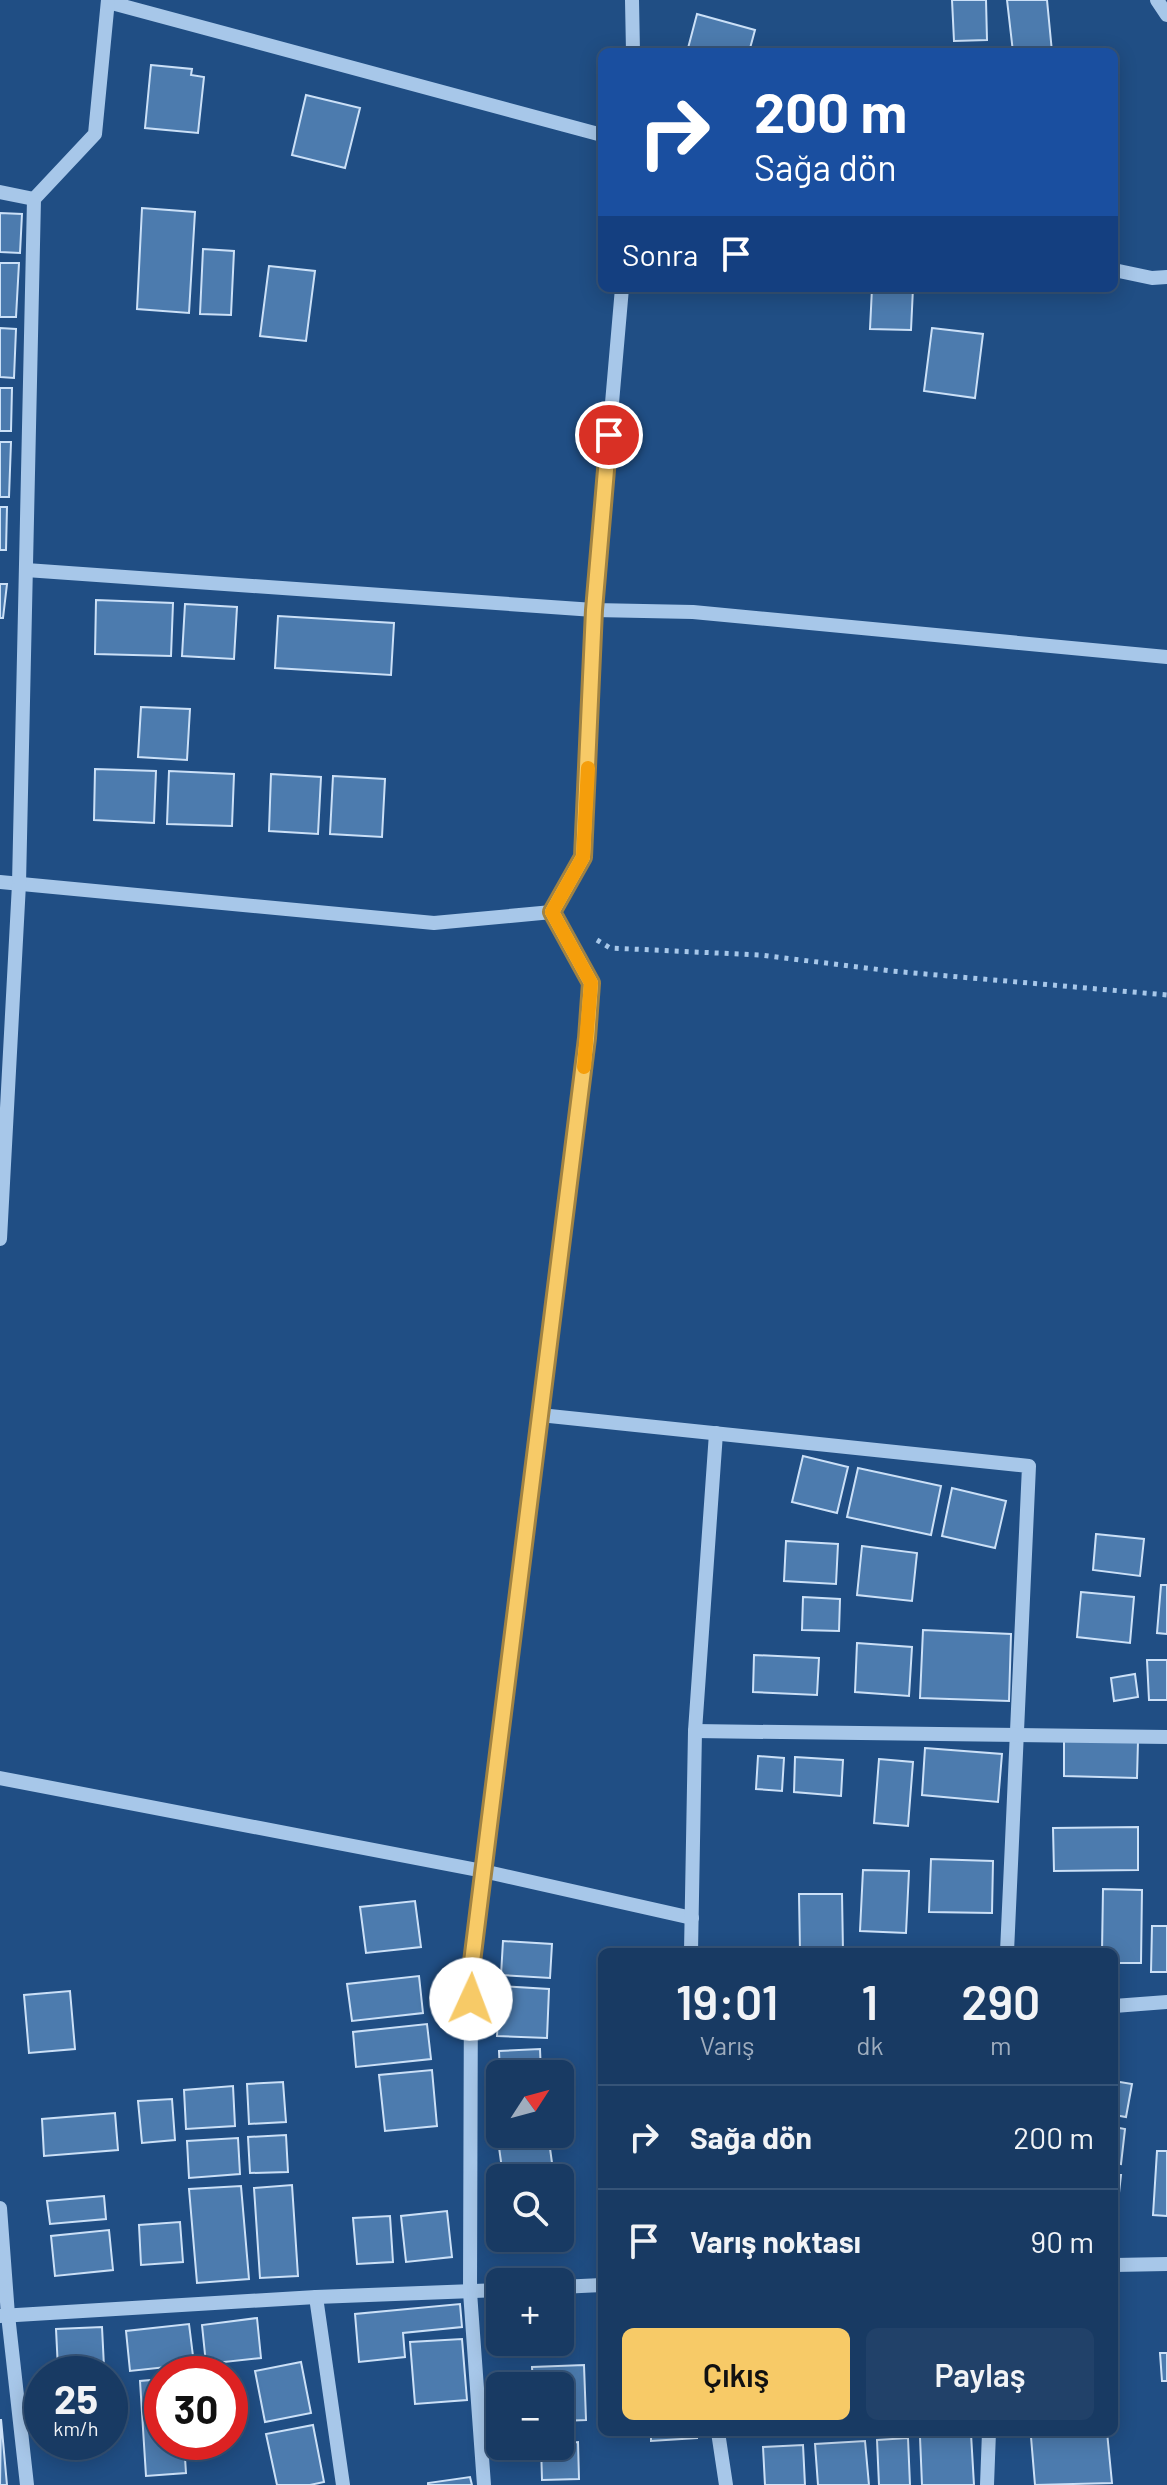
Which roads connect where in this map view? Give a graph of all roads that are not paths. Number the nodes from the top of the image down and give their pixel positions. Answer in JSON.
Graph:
{"nodes":[{"id":1,"x":632,"y":0,"type":"edge"},
{"id":2,"x":1157,"y":0,"type":"edge"},
{"id":3,"x":108,"y":1,"type":"edge"},
{"id":4,"x":1167,"y":15,"type":"edge"},
{"id":5,"x":633,"y":48,"type":"edge"},
{"id":6,"x":598,"y":134,"type":"edge"},
{"id":7,"x":0,"y":192,"type":"edge"},
{"id":8,"x":34,"y":199,"type":"junction"},
{"id":9,"x":1118,"y":271,"type":"edge"},
{"id":10,"x":1167,"y":277,"type":"edge"},
{"id":11,"x":622,"y":292,"type":"edge"},
{"id":12,"x":26,"y":570,"type":"junction"},
{"id":13,"x":594,"y":610,"type":"junction"},
{"id":14,"x":1167,"y":657,"type":"edge"},
{"id":15,"x":0,"y":882,"type":"edge"},
{"id":16,"x":19,"y":884,"type":"junction"},
{"id":17,"x":552,"y":912,"type":"junction"},
{"id":18,"x":0,"y":1239,"type":"edge"},
{"id":19,"x":540,"y":1415,"type":"junction"},
{"id":20,"x":716,"y":1433,"type":"junction"},
{"id":21,"x":695,"y":1731,"type":"junction"},
{"id":22,"x":1016,"y":1736,"type":"junction"},
{"id":23,"x":1167,"y":1737,"type":"edge"},
{"id":24,"x":0,"y":1778,"type":"edge"},
{"id":25,"x":483,"y":1871,"type":"junction"},
{"id":26,"x":692,"y":1918,"type":"junction"},
{"id":27,"x":691,"y":1948,"type":"edge"},
{"id":28,"x":1007,"y":1948,"type":"edge"},
{"id":29,"x":1167,"y":2002,"type":"edge"},
{"id":30,"x":1118,"y":2006,"type":"edge"},
{"id":31,"x":0,"y":2208,"type":"edge"},
{"id":32,"x":1167,"y":2264,"type":"edge"},
{"id":33,"x":1118,"y":2265,"type":"edge"},
{"id":34,"x":598,"y":2285,"type":"edge"},
{"id":35,"x":574,"y":2286,"type":"edge"},
{"id":36,"x":486,"y":2291,"type":"edge"},
{"id":37,"x":470,"y":2292,"type":"junction"},
{"id":38,"x":316,"y":2297,"type":"junction"},
{"id":39,"x":4,"y":2316,"type":"edge"},
{"id":40,"x":719,"y":2436,"type":"edge"},
{"id":41,"x":989,"y":2436,"type":"edge"},
{"id":42,"x":27,"y":2485,"type":"edge"},
{"id":43,"x":343,"y":2485,"type":"edge"},
{"id":44,"x":484,"y":2485,"type":"edge"},
{"id":45,"x":726,"y":2485,"type":"edge"},
{"id":46,"x":987,"y":2485,"type":"edge"}],
"edges":[{"from":1,"to":5,"type":"street"},
{"from":2,"to":4,"type":"street"},
{"from":3,"to":6,"type":"street"},
{"from":3,"to":8,"type":"street"},
{"from":7,"to":8,"type":"street"},
{"from":8,"to":12,"type":"street"},
{"from":9,"to":10,"type":"street"},
{"from":11,"to":13,"type":"street"},
{"from":12,"to":13,"type":"street"},
{"from":12,"to":16,"type":"street"},
{"from":13,"to":14,"type":"street"},
{"from":13,"to":17,"type":"street"},
{"from":15,"to":16,"type":"street"},
{"from":16,"to":17,"type":"street"},
{"from":16,"to":18,"type":"street"},
{"from":17,"to":19,"type":"street"},
{"from":19,"to":20,"type":"street"},
{"from":19,"to":25,"type":"street"},
{"from":20,"to":21,"type":"street"},
{"from":20,"to":22,"type":"street"},
{"from":21,"to":22,"type":"street"},
{"from":21,"to":26,"type":"street"},
{"from":22,"to":23,"type":"street"},
{"from":22,"to":28,"type":"street"},
{"from":24,"to":25,"type":"street"},
{"from":25,"to":26,"type":"street"},
{"from":25,"to":37,"type":"street"},
{"from":26,"to":27,"type":"street"},
{"from":29,"to":30,"type":"street"},
{"from":31,"to":39,"type":"street"},
{"from":32,"to":33,"type":"street"},
{"from":34,"to":35,"type":"street"},
{"from":36,"to":37,"type":"street"},
{"from":37,"to":38,"type":"street"},
{"from":37,"to":44,"type":"street"},
{"from":38,"to":39,"type":"street"},
{"from":38,"to":43,"type":"street"},
{"from":39,"to":42,"type":"street"},
{"from":40,"to":45,"type":"street"},
{"from":41,"to":46,"type":"street"}]}
